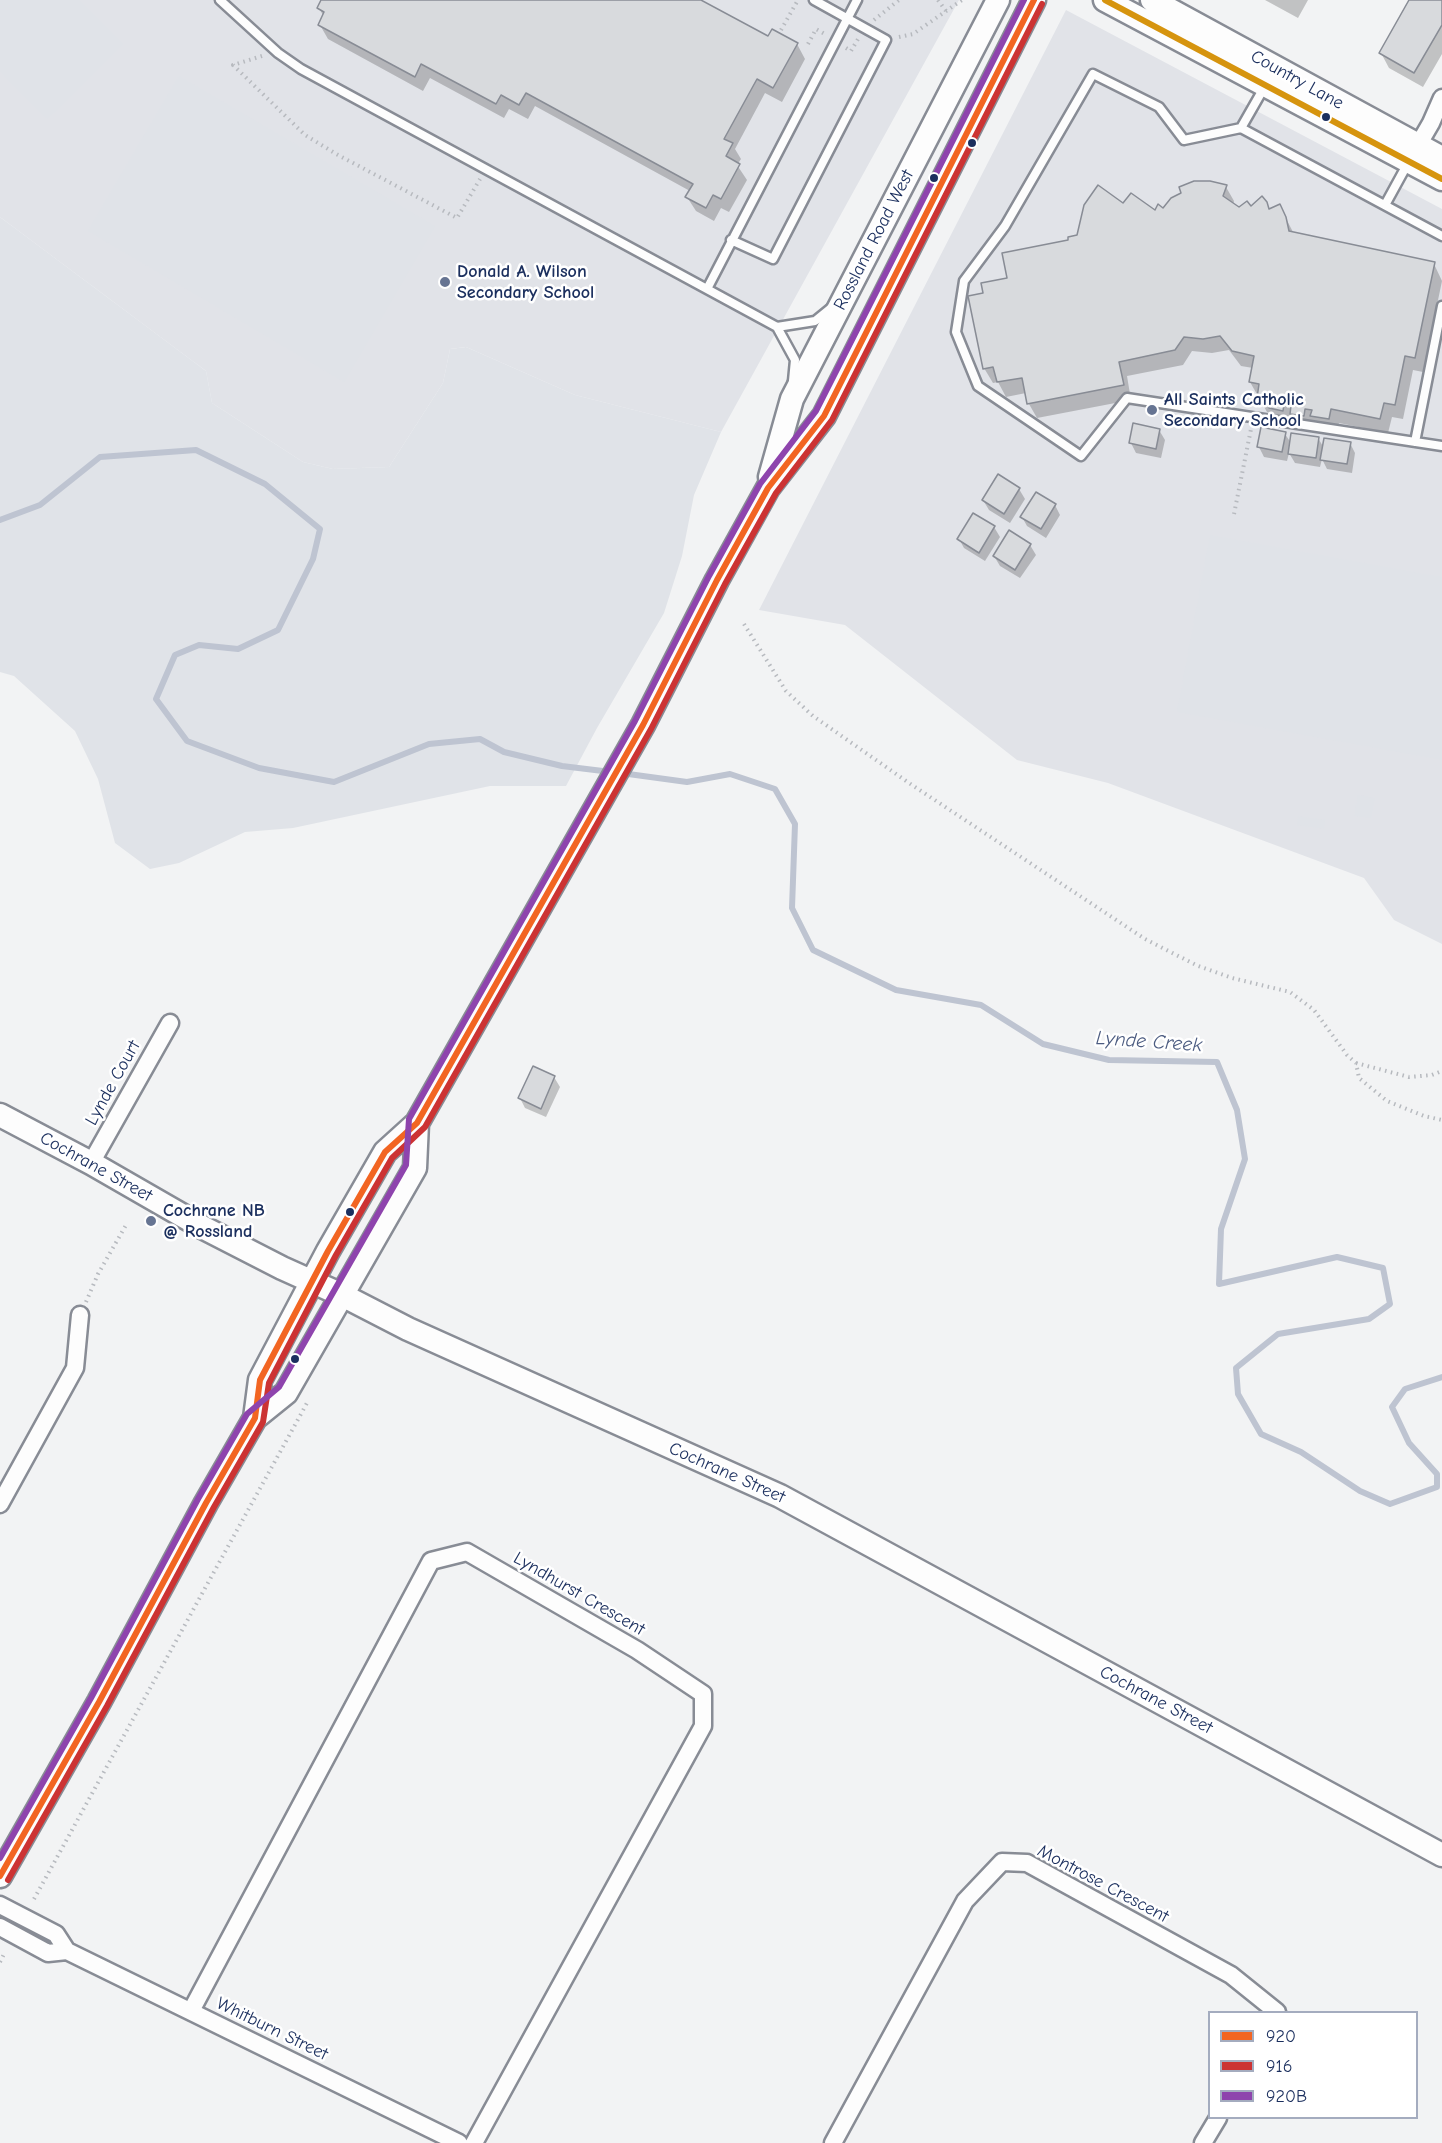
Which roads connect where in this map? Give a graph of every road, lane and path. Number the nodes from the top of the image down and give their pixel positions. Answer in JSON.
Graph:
{"nodes":[{"id":1,"x":220,"y":0,"type":"edge"},
{"id":2,"x":798,"y":0,"type":"edge"},
{"id":3,"x":814,"y":0,"type":"edge"},
{"id":4,"x":857,"y":0,"type":"edge"},
{"id":5,"x":938,"y":0,"type":"edge"},
{"id":6,"x":963,"y":0,"type":"edge"},
{"id":7,"x":998,"y":0,"type":"edge"},
{"id":8,"x":1034,"y":0,"type":"edge"},
{"id":9,"x":1105,"y":0,"type":"edge"},
{"id":10,"x":1152,"y":0,"type":"edge"},
{"id":11,"x":946,"y":11,"type":"junction"},
{"id":12,"x":848,"y":17,"type":"junction"},
{"id":13,"x":781,"y":30,"type":"dead end"},
{"id":14,"x":886,"y":40,"type":"junction"},
{"id":15,"x":278,"y":53,"type":"junction"},
{"id":16,"x":1265,"y":86,"type":"junction"},
{"id":17,"x":1442,"y":98,"type":"edge"},
{"id":18,"x":1241,"y":128,"type":"junction"},
{"id":19,"x":1413,"y":154,"type":"junction"},
{"id":20,"x":1442,"y":158,"type":"edge"},
{"id":21,"x":484,"y":170,"type":"junction"},
{"id":22,"x":1442,"y":179,"type":"edge"},
{"id":23,"x":1385,"y":205,"type":"junction"},
{"id":24,"x":1442,"y":236,"type":"edge"},
{"id":25,"x":731,"y":240,"type":"junction"},
{"id":26,"x":707,"y":289,"type":"junction"},
{"id":27,"x":845,"y":298,"type":"junction"},
{"id":28,"x":1442,"y":306,"type":"edge"},
{"id":29,"x":777,"y":327,"type":"junction"},
{"id":30,"x":792,"y":399,"type":"junction"},
{"id":31,"x":1254,"y":418,"type":"junction"},
{"id":32,"x":1415,"y":442,"type":"junction"},
{"id":33,"x":1442,"y":446,"type":"edge"},
{"id":34,"x":768,"y":488,"type":"junction"},
{"id":35,"x":1234,"y":514,"type":"dead end"},
{"id":36,"x":744,"y":624,"type":"dead end"},
{"id":37,"x":170,"y":1023,"type":"dead end"},
{"id":38,"x":1356,"y":1063,"type":"junction"},
{"id":39,"x":1442,"y":1071,"type":"edge"},
{"id":40,"x":0,"y":1115,"type":"edge"},
{"id":41,"x":1442,"y":1120,"type":"edge"},
{"id":42,"x":417,"y":1123,"type":"junction"},
{"id":43,"x":91,"y":1163,"type":"junction"},
{"id":44,"x":126,"y":1226,"type":"dead end"},
{"id":45,"x":312,"y":1282,"type":"junction"},
{"id":46,"x":342,"y":1295,"type":"junction"},
{"id":47,"x":80,"y":1315,"type":"joint"},
{"id":48,"x":309,"y":1399,"type":"dead end"},
{"id":49,"x":255,"y":1418,"type":"junction"},
{"id":50,"x":0,"y":1504,"type":"edge"},
{"id":51,"x":1442,"y":1855,"type":"edge"},
{"id":52,"x":0,"y":1876,"type":"edge"},
{"id":53,"x":34,"y":1899,"type":"dead end"},
{"id":54,"x":0,"y":1905,"type":"edge"},
{"id":55,"x":0,"y":1927,"type":"edge"},
{"id":56,"x":68,"y":1951,"type":"junction"},
{"id":57,"x":5,"y":1952,"type":"dead end"},
{"id":58,"x":0,"y":1962,"type":"edge"},
{"id":59,"x":191,"y":2011,"type":"junction"},
{"id":60,"x":1275,"y":2011,"type":"edge"},
{"id":61,"x":1217,"y":2119,"type":"edge"},
{"id":62,"x":459,"y":2143,"type":"edge"},
{"id":63,"x":474,"y":2143,"type":"edge"},
{"id":64,"x":833,"y":2143,"type":"edge"},
{"id":65,"x":1203,"y":2143,"type":"edge"}],
"edges":[{"from":1,"to":15,"type":"lane"},
{"from":2,"to":13,"type":"path"},
{"from":3,"to":12,"type":"lane"},
{"from":4,"to":12,"type":"lane"},
{"from":5,"to":11,"type":"path"},
{"from":6,"to":11,"type":"path"},
{"from":7,"to":27,"type":"main road","name":"Rossland Road West"},
{"from":8,"to":34,"type":"main road","name":"Rossland Road West"},
{"from":9,"to":16,"type":"main road","name":"Country Lane"},
{"from":10,"to":19,"type":"main road","name":"Country Lane"},
{"from":11,"to":14,"type":"path"},
{"from":12,"to":14,"type":"lane"},
{"from":12,"to":25,"type":"lane"},
{"from":14,"to":25,"type":"lane"},
{"from":15,"to":21,"type":"lane"},
{"from":15,"to":21,"type":"path"},
{"from":16,"to":18,"type":"lane"},
{"from":16,"to":19,"type":"main road","name":"Country Lane"},
{"from":17,"to":19,"type":"street"},
{"from":18,"to":23,"type":"lane"},
{"from":18,"to":31,"type":"lane"},
{"from":19,"to":20,"type":"main road","name":"Country Lane"},
{"from":19,"to":22,"type":"main road","name":"Country Lane"},
{"from":19,"to":23,"type":"lane"},
{"from":21,"to":26,"type":"lane"},
{"from":23,"to":24,"type":"lane"},
{"from":25,"to":26,"type":"lane"},
{"from":26,"to":29,"type":"lane"},
{"from":27,"to":29,"type":"lane"},
{"from":27,"to":30,"type":"main road","name":"Rossland Road West"},
{"from":28,"to":32,"type":"lane"},
{"from":29,"to":30,"type":"lane"},
{"from":30,"to":34,"type":"main road","name":"Rossland Road West"},
{"from":31,"to":32,"type":"lane"},
{"from":31,"to":35,"type":"path"},
{"from":32,"to":33,"type":"lane"},
{"from":34,"to":42,"type":"main road","name":"Rossland Road West"},
{"from":36,"to":38,"type":"path"},
{"from":37,"to":43,"type":"street","name":"Lynde Court"},
{"from":38,"to":39,"type":"path"},
{"from":38,"to":41,"type":"path"},
{"from":40,"to":43,"type":"main road","name":"Cochrane Street"},
{"from":42,"to":45,"type":"main road","name":"Rossland Road West"},
{"from":42,"to":46,"type":"main road","name":"Rossland Road West"},
{"from":43,"to":45,"type":"main road","name":"Cochrane Street"},
{"from":44,"to":47,"type":"path"},
{"from":45,"to":46,"type":"main road","name":"Cochrane Street"},
{"from":45,"to":49,"type":"main road","name":"Rossland Road West"},
{"from":46,"to":49,"type":"main road","name":"Rossland Road West"},
{"from":46,"to":51,"type":"main road","name":"Cochrane Street"},
{"from":47,"to":50,"type":"street"},
{"from":48,"to":53,"type":"path"},
{"from":49,"to":52,"type":"main road","name":"Rossland Road West"},
{"from":54,"to":56,"type":"street","name":"Whitburn Street"},
{"from":55,"to":56,"type":"street","name":"Whitburn Street"},
{"from":56,"to":59,"type":"street","name":"Whitburn Street"},
{"from":57,"to":58,"type":"path"},
{"from":59,"to":62,"type":"street","name":"Whitburn Street"},
{"from":59,"to":63,"type":"street","name":"Lyndhurst Crescent"},
{"from":60,"to":64,"type":"street","name":"Montrose Crescent"},
{"from":61,"to":65,"type":"street"}]}
